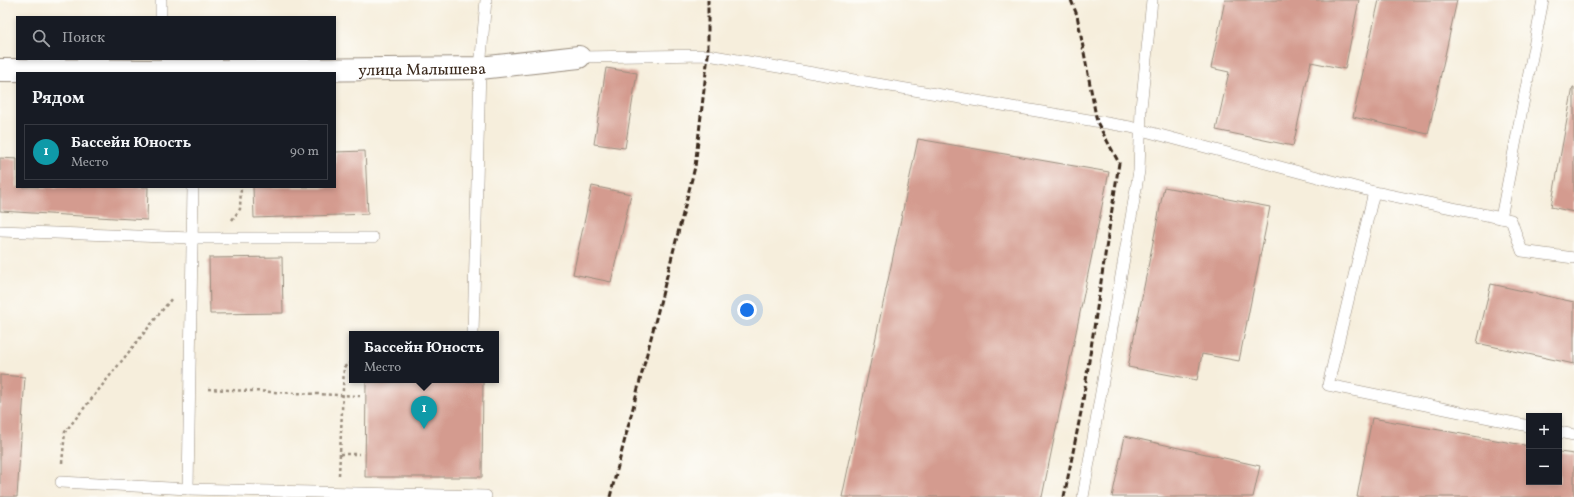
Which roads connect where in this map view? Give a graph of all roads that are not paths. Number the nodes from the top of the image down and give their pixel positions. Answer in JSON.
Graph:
{"nodes":[{"id":1,"x":161,"y":0,"type":"edge"},
{"id":2,"x":486,"y":0,"type":"edge"},
{"id":3,"x":1152,"y":0,"type":"edge"},
{"id":4,"x":1542,"y":0,"type":"edge"},
{"id":5,"x":161,"y":16,"type":"edge"},
{"id":6,"x":579,"y":57,"type":"joint"},
{"id":7,"x":159,"y":65,"type":"edge"},
{"id":8,"x":480,"y":68,"type":"junction"},
{"id":9,"x":0,"y":70,"type":"edge"},
{"id":10,"x":195,"y":72,"type":"edge"},
{"id":11,"x":1140,"y":130,"type":"junction"},
{"id":12,"x":193,"y":188,"type":"edge"},
{"id":13,"x":1374,"y":192,"type":"junction"},
{"id":14,"x":1501,"y":218,"type":"junction"},
{"id":15,"x":0,"y":232,"type":"edge"},
{"id":16,"x":192,"y":238,"type":"junction"},
{"id":17,"x":373,"y":238,"type":"dead end"},
{"id":18,"x":1574,"y":258,"type":"edge"},
{"id":19,"x":473,"y":331,"type":"edge"},
{"id":20,"x":1526,"y":425,"type":"edge"},
{"id":21,"x":1562,"y":433,"type":"edge"},
{"id":22,"x":1574,"y":435,"type":"edge"},
{"id":23,"x":61,"y":482,"type":"road end"},
{"id":24,"x":188,"y":488,"type":"junction"},
{"id":25,"x":486,"y":496,"type":"edge"},
{"id":26,"x":1083,"y":497,"type":"edge"}],
"edges":[{"from":1,"to":5,"type":"lane"},
{"from":2,"to":8,"type":"lane"},
{"from":3,"to":11,"type":"lane"},
{"from":4,"to":14,"type":"lane"},
{"from":6,"to":8,"type":"street","name":"улица Малышева"},
{"from":6,"to":11,"type":"lane"},
{"from":7,"to":9,"type":"street","name":"улица Малышева"},
{"from":7,"to":10,"type":"street","name":"улица Малышева"},
{"from":8,"to":10,"type":"street","name":"улица Малышева"},
{"from":8,"to":19,"type":"lane"},
{"from":11,"to":13,"type":"lane"},
{"from":11,"to":26,"type":"lane"},
{"from":12,"to":16,"type":"lane"},
{"from":13,"to":14,"type":"lane"},
{"from":13,"to":20,"type":"lane"},
{"from":14,"to":18,"type":"lane"},
{"from":15,"to":16,"type":"lane"},
{"from":16,"to":17,"type":"lane"},
{"from":16,"to":24,"type":"lane"},
{"from":21,"to":22,"type":"lane"},
{"from":23,"to":24,"type":"lane"},
{"from":24,"to":25,"type":"lane"}]}
